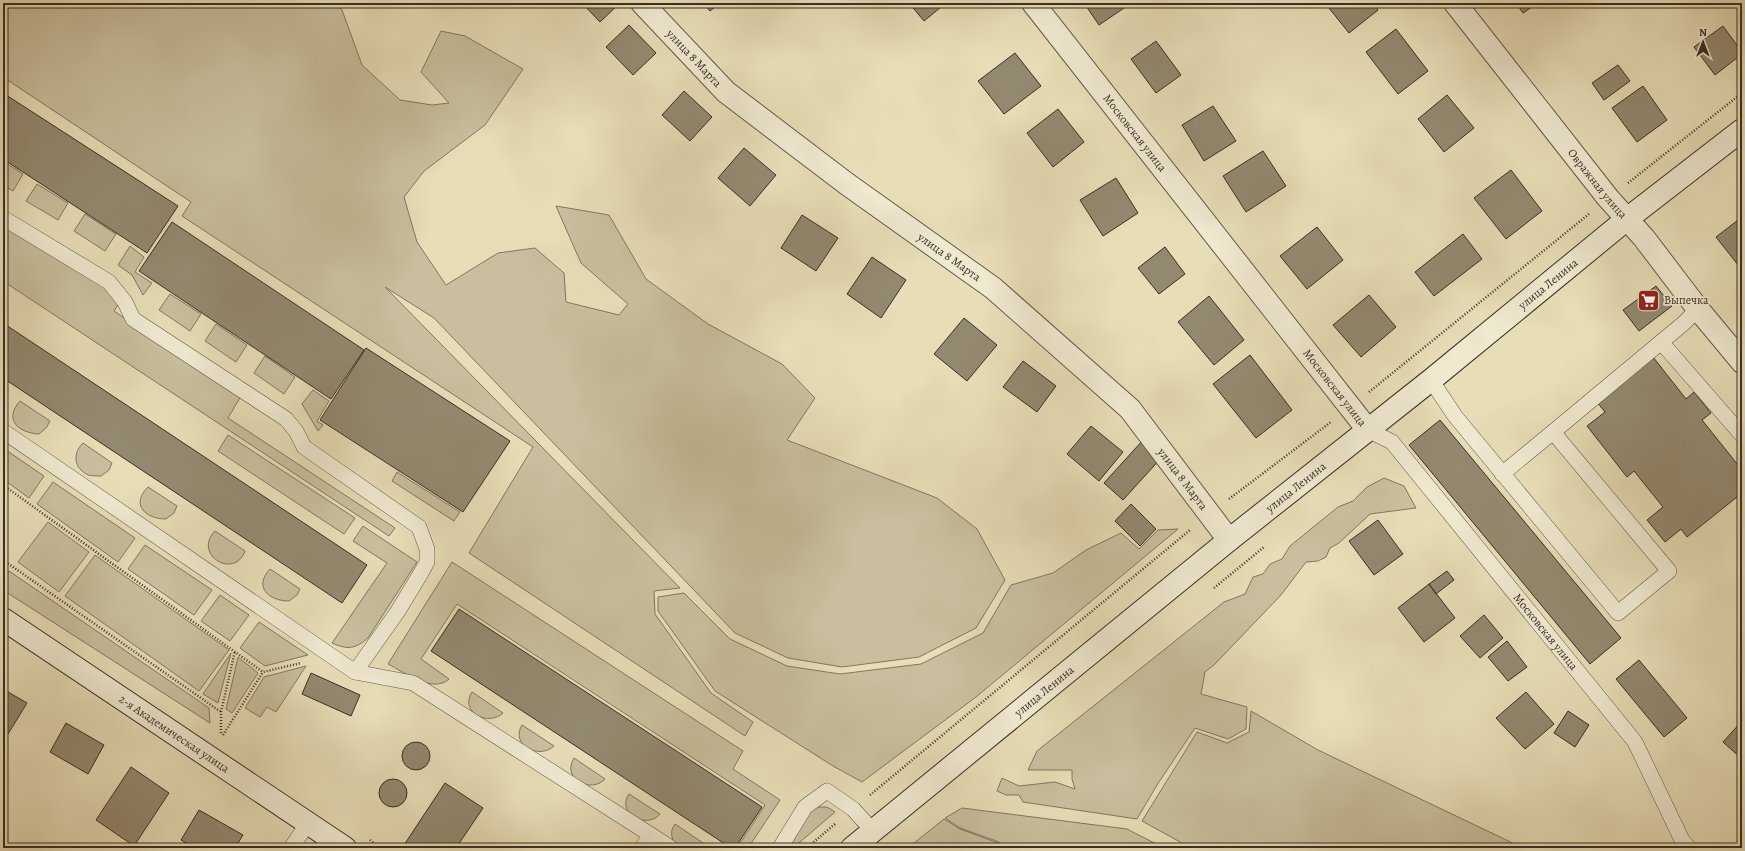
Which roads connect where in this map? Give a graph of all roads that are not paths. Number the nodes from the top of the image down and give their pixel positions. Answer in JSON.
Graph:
{"nodes":[{"id":1,"x":642,"y":3,"type":"edge"},
{"id":2,"x":1033,"y":3,"type":"edge"},
{"id":3,"x":1455,"y":3,"type":"edge"},
{"id":4,"x":1742,"y":130,"type":"edge"},
{"id":5,"x":3,"y":218,"type":"edge"},
{"id":6,"x":1627,"y":219,"type":"junction"},
{"id":7,"x":1698,"y":309,"type":"junction"},
{"id":8,"x":1661,"y":342,"type":"junction"},
{"id":9,"x":1742,"y":362,"type":"edge"},
{"id":10,"x":1431,"y":380,"type":"junction"},
{"id":11,"x":1368,"y":430,"type":"junction"},
{"id":12,"x":3,"y":431,"type":"edge"},
{"id":13,"x":1553,"y":432,"type":"junction"},
{"id":14,"x":1742,"y":435,"type":"edge"},
{"id":15,"x":1502,"y":474,"type":"junction"},
{"id":16,"x":1229,"y":540,"type":"junction"},
{"id":17,"x":3,"y":619,"type":"edge"},
{"id":18,"x":355,"y":672,"type":"junction"},
{"id":19,"x":308,"y":823,"type":"junction"},
{"id":20,"x":873,"y":831,"type":"junction"},
{"id":21,"x":651,"y":835,"type":"junction"},
{"id":22,"x":291,"y":848,"type":"edge"},
{"id":23,"x":345,"y":848,"type":"edge"},
{"id":24,"x":642,"y":848,"type":"edge"},
{"id":25,"x":671,"y":848,"type":"edge"},
{"id":26,"x":780,"y":848,"type":"edge"},
{"id":27,"x":852,"y":848,"type":"edge"},
{"id":28,"x":1689,"y":848,"type":"edge"}],
"edges":[{"from":1,"to":16,"type":"street","name":"улица 8 Марта"},
{"from":2,"to":11,"type":"street","name":"Московская улица"},
{"from":3,"to":6,"type":"street","name":"Овражная улица"},
{"from":4,"to":6,"type":"street","name":"улица Ленина"},
{"from":5,"to":18,"type":"lane"},
{"from":6,"to":7,"type":"street","name":"Овражная улица"},
{"from":6,"to":10,"type":"street","name":"улица Ленина"},
{"from":7,"to":8,"type":"lane"},
{"from":7,"to":9,"type":"street","name":"Овражная улица"},
{"from":8,"to":13,"type":"lane"},
{"from":8,"to":14,"type":"lane"},
{"from":10,"to":11,"type":"street","name":"улица Ленина"},
{"from":10,"to":15,"type":"lane"},
{"from":11,"to":16,"type":"street","name":"улица Ленина"},
{"from":11,"to":28,"type":"lane","name":"Московская улица"},
{"from":12,"to":18,"type":"lane"},
{"from":13,"to":15,"type":"lane"},
{"from":13,"to":15,"type":"lane"},
{"from":16,"to":20,"type":"street","name":"улица Ленина"},
{"from":17,"to":19,"type":"street","name":"2-я Академическая улица"},
{"from":18,"to":21,"type":"lane"},
{"from":19,"to":22,"type":"lane"},
{"from":19,"to":23,"type":"street","name":"2-я Академическая улица"},
{"from":20,"to":26,"type":"lane"},
{"from":20,"to":27,"type":"street","name":"улица Ленина"},
{"from":21,"to":24,"type":"lane"},
{"from":21,"to":25,"type":"lane"}]}
